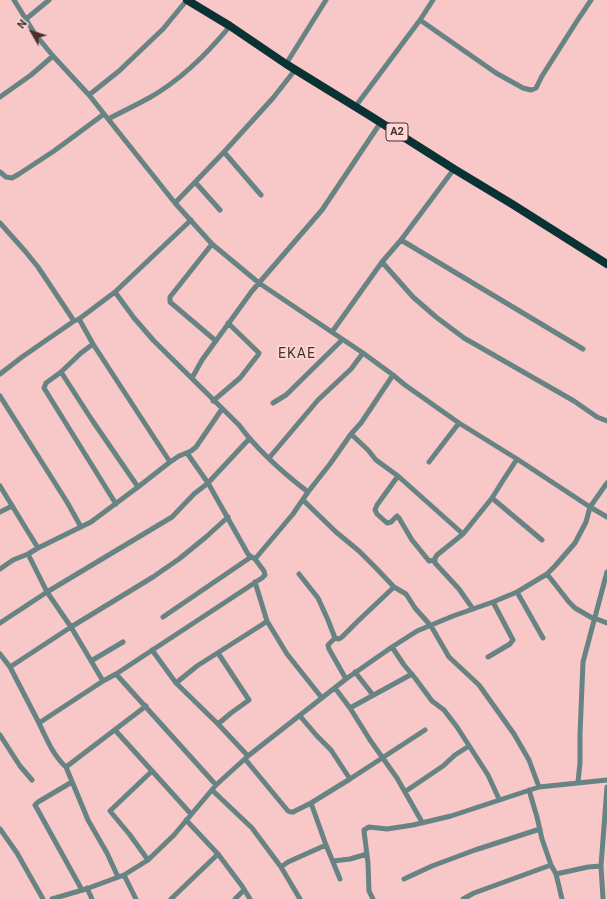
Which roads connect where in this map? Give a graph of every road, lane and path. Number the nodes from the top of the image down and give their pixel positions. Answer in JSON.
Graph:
{"nodes":[{"id":1,"x":14,"y":0,"type":"edge"},
{"id":2,"x":49,"y":0,"type":"edge"},
{"id":3,"x":187,"y":0,"type":"edge"},
{"id":4,"x":196,"y":0,"type":"edge"},
{"id":5,"x":326,"y":0,"type":"edge"},
{"id":6,"x":433,"y":0,"type":"edge"},
{"id":7,"x":592,"y":0,"type":"edge"},
{"id":8,"x":26,"y":19,"type":"junction"},
{"id":9,"x":420,"y":20,"type":"junction"},
{"id":10,"x":230,"y":26,"type":"junction"},
{"id":11,"x":53,"y":56,"type":"junction"},
{"id":12,"x":287,"y":62,"type":"junction"},
{"id":13,"x":295,"y":70,"type":"junction"},
{"id":14,"x":89,"y":95,"type":"junction"},
{"id":15,"x":0,"y":97,"type":"edge"},
{"id":16,"x":358,"y":103,"type":"junction"},
{"id":17,"x":104,"y":114,"type":"junction"},
{"id":18,"x":108,"y":119,"type":"junction"},
{"id":19,"x":381,"y":122,"type":"junction"},
{"id":20,"x":224,"y":152,"type":"junction"},
{"id":21,"x":454,"y":169,"type":"junction"},
{"id":22,"x":0,"y":172,"type":"edge"},
{"id":23,"x":195,"y":182,"type":"junction"},
{"id":24,"x":261,"y":195,"type":"dead end"},
{"id":25,"x":175,"y":203,"type":"junction"},
{"id":26,"x":220,"y":210,"type":"dead end"},
{"id":27,"x":191,"y":220,"type":"junction"},
{"id":28,"x":0,"y":223,"type":"edge"},
{"id":29,"x":6,"y":230,"type":"junction"},
{"id":30,"x":0,"y":234,"type":"edge"},
{"id":31,"x":401,"y":240,"type":"junction"},
{"id":32,"x":212,"y":244,"type":"junction"},
{"id":33,"x":607,"y":257,"type":"edge"},
{"id":34,"x":382,"y":262,"type":"junction"},
{"id":35,"x":607,"y":264,"type":"edge"},
{"id":36,"x":259,"y":283,"type":"junction"},
{"id":37,"x":115,"y":292,"type":"junction"},
{"id":38,"x":77,"y":320,"type":"junction"},
{"id":39,"x":228,"y":323,"type":"junction"},
{"id":40,"x":332,"y":332,"type":"junction"},
{"id":41,"x":342,"y":340,"type":"junction"},
{"id":42,"x":216,"y":341,"type":"junction"},
{"id":43,"x":93,"y":344,"type":"junction"},
{"id":44,"x":583,"y":349,"type":"dead end"},
{"id":45,"x":363,"y":353,"type":"junction"},
{"id":46,"x":61,"y":372,"type":"junction"},
{"id":47,"x":0,"y":374,"type":"edge"},
{"id":48,"x":393,"y":375,"type":"junction"},
{"id":49,"x":192,"y":378,"type":"junction"},
{"id":50,"x":0,"y":396,"type":"edge"},
{"id":51,"x":213,"y":401,"type":"junction"},
{"id":52,"x":273,"y":403,"type":"dead end"},
{"id":53,"x":222,"y":409,"type":"junction"},
{"id":54,"x":607,"y":421,"type":"edge"},
{"id":55,"x":459,"y":423,"type":"junction"},
{"id":56,"x":351,"y":434,"type":"junction"},
{"id":57,"x":249,"y":439,"type":"junction"},
{"id":58,"x":187,"y":453,"type":"junction"},
{"id":59,"x":269,"y":458,"type":"junction"},
{"id":60,"x":517,"y":459,"type":"junction"},
{"id":61,"x":170,"y":462,"type":"junction"},
{"id":62,"x":429,"y":462,"type":"dead end"},
{"id":63,"x":398,"y":476,"type":"junction"},
{"id":64,"x":208,"y":483,"type":"junction"},
{"id":65,"x":607,"y":483,"type":"edge"},
{"id":66,"x":0,"y":486,"type":"edge"},
{"id":67,"x":138,"y":487,"type":"junction"},
{"id":68,"x":308,"y":492,"type":"junction"},
{"id":69,"x":492,"y":498,"type":"junction"},
{"id":70,"x":303,"y":500,"type":"junction"},
{"id":71,"x":116,"y":504,"type":"junction"},
{"id":72,"x":12,"y":506,"type":"junction"},
{"id":73,"x":590,"y":507,"type":"junction"},
{"id":74,"x":0,"y":512,"type":"edge"},
{"id":75,"x":607,"y":517,"type":"edge"},
{"id":76,"x":228,"y":518,"type":"junction"},
{"id":77,"x":81,"y":527,"type":"junction"},
{"id":78,"x":463,"y":534,"type":"junction"},
{"id":79,"x":542,"y":540,"type":"dead end"},
{"id":80,"x":38,"y":548,"type":"junction"},
{"id":81,"x":28,"y":554,"type":"junction"},
{"id":82,"x":253,"y":558,"type":"junction"},
{"id":83,"x":434,"y":560,"type":"junction"},
{"id":84,"x":0,"y":569,"type":"edge"},
{"id":85,"x":607,"y":572,"type":"edge"},
{"id":86,"x":300,"y":574,"type":"dead end"},
{"id":87,"x":547,"y":574,"type":"junction"},
{"id":88,"x":255,"y":582,"type":"junction"},
{"id":89,"x":394,"y":587,"type":"junction"},
{"id":90,"x":47,"y":592,"type":"junction"},
{"id":91,"x":517,"y":592,"type":"junction"},
{"id":92,"x":493,"y":602,"type":"junction"},
{"id":93,"x":473,"y":609,"type":"junction"},
{"id":94,"x":163,"y":617,"type":"dead end"},
{"id":95,"x":594,"y":618,"type":"junction"},
{"id":96,"x":266,"y":621,"type":"junction"},
{"id":97,"x":0,"y":623,"type":"edge"},
{"id":98,"x":607,"y":623,"type":"edge"},
{"id":99,"x":431,"y":626,"type":"junction"},
{"id":100,"x":71,"y":627,"type":"junction"},
{"id":101,"x":335,"y":638,"type":"junction"},
{"id":102,"x":543,"y":638,"type":"dead end"},
{"id":103,"x":123,"y":642,"type":"dead end"},
{"id":104,"x":392,"y":647,"type":"junction"},
{"id":105,"x":152,"y":650,"type":"junction"},
{"id":106,"x":218,"y":653,"type":"junction"},
{"id":107,"x":0,"y":654,"type":"edge"},
{"id":108,"x":488,"y":657,"type":"dead end"},
{"id":109,"x":91,"y":661,"type":"junction"},
{"id":110,"x":10,"y":667,"type":"junction"},
{"id":111,"x":356,"y":672,"type":"junction"},
{"id":112,"x":116,"y":674,"type":"junction"},
{"id":113,"x":412,"y":674,"type":"junction"},
{"id":114,"x":346,"y":679,"type":"junction"},
{"id":115,"x":103,"y":681,"type":"junction"},
{"id":116,"x":176,"y":683,"type":"junction"},
{"id":117,"x":335,"y":688,"type":"junction"},
{"id":118,"x":373,"y":695,"type":"junction"},
{"id":119,"x":322,"y":698,"type":"junction"},
{"id":120,"x":146,"y":706,"type":"junction"},
{"id":121,"x":350,"y":708,"type":"junction"},
{"id":122,"x":300,"y":716,"type":"junction"},
{"id":123,"x":39,"y":723,"type":"junction"},
{"id":124,"x":218,"y":724,"type":"junction"},
{"id":125,"x":115,"y":730,"type":"junction"},
{"id":126,"x":425,"y":730,"type":"dead end"},
{"id":127,"x":0,"y":735,"type":"edge"},
{"id":128,"x":469,"y":746,"type":"junction"},
{"id":129,"x":246,"y":758,"type":"junction"},
{"id":130,"x":382,"y":758,"type":"junction"},
{"id":131,"x":66,"y":767,"type":"junction"},
{"id":132,"x":152,"y":771,"type":"junction"},
{"id":133,"x":350,"y":779,"type":"junction"},
{"id":134,"x":32,"y":780,"type":"dead end"},
{"id":135,"x":607,"y":780,"type":"edge"},
{"id":136,"x":72,"y":782,"type":"junction"},
{"id":137,"x":578,"y":782,"type":"junction"},
{"id":138,"x":216,"y":785,"type":"junction"},
{"id":139,"x":539,"y":787,"type":"junction"},
{"id":140,"x":607,"y":787,"type":"edge"},
{"id":141,"x":212,"y":790,"type":"junction"},
{"id":142,"x":529,"y":790,"type":"junction"},
{"id":143,"x":406,"y":791,"type":"junction"},
{"id":144,"x":499,"y":799,"type":"junction"},
{"id":145,"x":311,"y":803,"type":"junction"},
{"id":146,"x":191,"y":814,"type":"junction"},
{"id":147,"x":186,"y":820,"type":"junction"},
{"id":148,"x":422,"y":822,"type":"junction"},
{"id":149,"x":606,"y":824,"type":"edge"},
{"id":150,"x":0,"y":829,"type":"edge"},
{"id":151,"x":540,"y":829,"type":"junction"},
{"id":152,"x":326,"y":845,"type":"junction"},
{"id":153,"x":218,"y":854,"type":"junction"},
{"id":154,"x":367,"y":854,"type":"junction"},
{"id":155,"x":148,"y":860,"type":"junction"},
{"id":156,"x":333,"y":861,"type":"junction"},
{"id":157,"x":552,"y":865,"type":"junction"},
{"id":158,"x":601,"y":866,"type":"junction"},
{"id":159,"x":281,"y":867,"type":"junction"},
{"id":160,"x":556,"y":874,"type":"junction"},
{"id":161,"x":121,"y":876,"type":"junction"},
{"id":162,"x":340,"y":879,"type":"dead end"},
{"id":163,"x":404,"y":879,"type":"dead end"},
{"id":164,"x":85,"y":889,"type":"junction"},
{"id":165,"x":244,"y":890,"type":"junction"},
{"id":166,"x":43,"y":899,"type":"edge"},
{"id":167,"x":52,"y":899,"type":"edge"},
{"id":168,"x":92,"y":899,"type":"edge"},
{"id":169,"x":136,"y":899,"type":"edge"},
{"id":170,"x":171,"y":899,"type":"edge"},
{"id":171,"x":235,"y":899,"type":"edge"},
{"id":172,"x":250,"y":899,"type":"edge"},
{"id":173,"x":300,"y":899,"type":"edge"},
{"id":174,"x":373,"y":899,"type":"edge"},
{"id":175,"x":463,"y":899,"type":"edge"},
{"id":176,"x":562,"y":899,"type":"edge"},
{"id":177,"x":603,"y":899,"type":"edge"}],
"edges":[{"from":1,"to":8,"type":"street"},
{"from":2,"to":8,"type":"street"},
{"from":3,"to":10,"type":"highway","number":"A2"},
{"from":3,"to":14,"type":"street"},
{"from":4,"to":12,"type":"highway","number":"A2"},
{"from":5,"to":12,"type":"street"},
{"from":6,"to":9,"type":"street"},
{"from":7,"to":9,"type":"street"},
{"from":8,"to":11,"type":"street"},
{"from":9,"to":16,"type":"street"},
{"from":10,"to":12,"type":"highway","number":"A2"},
{"from":10,"to":18,"type":"street"},
{"from":11,"to":14,"type":"street"},
{"from":11,"to":15,"type":"street"},
{"from":12,"to":13,"type":"highway","number":"A2"},
{"from":12,"to":16,"type":"highway","number":"A2"},
{"from":13,"to":19,"type":"highway","number":"A2"},
{"from":13,"to":20,"type":"street"},
{"from":14,"to":17,"type":"street"},
{"from":16,"to":33,"type":"highway","number":"A2"},
{"from":17,"to":18,"type":"street"},
{"from":17,"to":22,"type":"street"},
{"from":18,"to":25,"type":"street"},
{"from":19,"to":21,"type":"highway","number":"A2"},
{"from":19,"to":36,"type":"street"},
{"from":20,"to":23,"type":"street"},
{"from":20,"to":24,"type":"street"},
{"from":21,"to":31,"type":"street"},
{"from":21,"to":35,"type":"highway","number":"A2"},
{"from":23,"to":25,"type":"street"},
{"from":23,"to":26,"type":"street"},
{"from":25,"to":27,"type":"street"},
{"from":27,"to":32,"type":"street"},
{"from":27,"to":37,"type":"street"},
{"from":28,"to":29,"type":"street"},
{"from":29,"to":30,"type":"street"},
{"from":29,"to":38,"type":"street"},
{"from":31,"to":34,"type":"street"},
{"from":31,"to":44,"type":"street"},
{"from":32,"to":36,"type":"street"},
{"from":32,"to":42,"type":"street"},
{"from":34,"to":40,"type":"street"},
{"from":34,"to":54,"type":"street"},
{"from":36,"to":39,"type":"street"},
{"from":36,"to":40,"type":"street"},
{"from":37,"to":38,"type":"street"},
{"from":37,"to":49,"type":"street"},
{"from":38,"to":43,"type":"street"},
{"from":38,"to":47,"type":"street"},
{"from":39,"to":42,"type":"street"},
{"from":39,"to":51,"type":"street"},
{"from":40,"to":41,"type":"street"},
{"from":41,"to":45,"type":"street"},
{"from":41,"to":52,"type":"street"},
{"from":42,"to":49,"type":"street"},
{"from":43,"to":46,"type":"street"},
{"from":43,"to":61,"type":"street"},
{"from":45,"to":48,"type":"street"},
{"from":45,"to":59,"type":"street"},
{"from":46,"to":67,"type":"street"},
{"from":46,"to":71,"type":"street"},
{"from":48,"to":55,"type":"street"},
{"from":48,"to":56,"type":"street"},
{"from":49,"to":51,"type":"street"},
{"from":50,"to":77,"type":"street"},
{"from":51,"to":53,"type":"street"},
{"from":53,"to":57,"type":"street"},
{"from":53,"to":58,"type":"street"},
{"from":55,"to":60,"type":"street"},
{"from":55,"to":62,"type":"street"},
{"from":56,"to":63,"type":"street"},
{"from":56,"to":68,"type":"street"},
{"from":57,"to":59,"type":"street"},
{"from":57,"to":64,"type":"street"},
{"from":58,"to":61,"type":"street"},
{"from":58,"to":64,"type":"street"},
{"from":59,"to":68,"type":"street"},
{"from":60,"to":69,"type":"street"},
{"from":60,"to":73,"type":"street"},
{"from":61,"to":67,"type":"street"},
{"from":63,"to":78,"type":"street"},
{"from":63,"to":83,"type":"street"},
{"from":64,"to":76,"type":"street"},
{"from":64,"to":90,"type":"street"},
{"from":65,"to":73,"type":"street"},
{"from":66,"to":72,"type":"street"},
{"from":67,"to":71,"type":"street"},
{"from":68,"to":70,"type":"street"},
{"from":69,"to":78,"type":"street"},
{"from":69,"to":79,"type":"street"},
{"from":70,"to":82,"type":"street"},
{"from":70,"to":89,"type":"street"},
{"from":71,"to":77,"type":"street"},
{"from":72,"to":74,"type":"street"},
{"from":72,"to":80,"type":"street"},
{"from":73,"to":75,"type":"street"},
{"from":73,"to":87,"type":"street"},
{"from":76,"to":82,"type":"street"},
{"from":76,"to":100,"type":"street"},
{"from":77,"to":80,"type":"street"},
{"from":78,"to":83,"type":"street"},
{"from":80,"to":81,"type":"street"},
{"from":81,"to":84,"type":"street"},
{"from":81,"to":90,"type":"street"},
{"from":82,"to":88,"type":"street"},
{"from":82,"to":94,"type":"street"},
{"from":83,"to":93,"type":"street"},
{"from":85,"to":95,"type":"street"},
{"from":86,"to":101,"type":"street"},
{"from":87,"to":91,"type":"street"},
{"from":87,"to":95,"type":"street"},
{"from":88,"to":96,"type":"street"},
{"from":88,"to":105,"type":"street"},
{"from":89,"to":99,"type":"street"},
{"from":89,"to":101,"type":"street"},
{"from":90,"to":97,"type":"street"},
{"from":90,"to":100,"type":"street"},
{"from":91,"to":92,"type":"street"},
{"from":91,"to":102,"type":"street"},
{"from":92,"to":93,"type":"street"},
{"from":92,"to":108,"type":"street"},
{"from":93,"to":99,"type":"street"},
{"from":95,"to":98,"type":"street"},
{"from":95,"to":137,"type":"street"},
{"from":96,"to":106,"type":"street"},
{"from":96,"to":119,"type":"street"},
{"from":99,"to":104,"type":"street"},
{"from":99,"to":139,"type":"street"},
{"from":100,"to":109,"type":"street"},
{"from":100,"to":110,"type":"street"},
{"from":101,"to":114,"type":"street"},
{"from":103,"to":109,"type":"street"},
{"from":104,"to":111,"type":"street"},
{"from":104,"to":113,"type":"street"},
{"from":105,"to":112,"type":"street"},
{"from":105,"to":116,"type":"street"},
{"from":106,"to":116,"type":"street"},
{"from":106,"to":124,"type":"street"},
{"from":107,"to":110,"type":"street"},
{"from":109,"to":115,"type":"street"},
{"from":110,"to":123,"type":"street"},
{"from":111,"to":114,"type":"street"},
{"from":111,"to":118,"type":"street"},
{"from":112,"to":115,"type":"street"},
{"from":112,"to":120,"type":"street"},
{"from":113,"to":118,"type":"street"},
{"from":113,"to":128,"type":"street"},
{"from":114,"to":117,"type":"street"},
{"from":115,"to":123,"type":"street"},
{"from":116,"to":124,"type":"street"},
{"from":117,"to":119,"type":"street"},
{"from":117,"to":121,"type":"street"},
{"from":118,"to":121,"type":"street"},
{"from":119,"to":122,"type":"street"},
{"from":120,"to":125,"type":"street"},
{"from":120,"to":138,"type":"street"},
{"from":121,"to":130,"type":"street"},
{"from":122,"to":129,"type":"street"},
{"from":122,"to":133,"type":"street"},
{"from":123,"to":131,"type":"street"},
{"from":124,"to":129,"type":"street"},
{"from":125,"to":131,"type":"street"},
{"from":125,"to":132,"type":"street"},
{"from":126,"to":130,"type":"street"},
{"from":127,"to":134,"type":"street"},
{"from":128,"to":143,"type":"street"},
{"from":128,"to":144,"type":"street"},
{"from":129,"to":138,"type":"street"},
{"from":129,"to":145,"type":"street"},
{"from":130,"to":133,"type":"street"},
{"from":130,"to":143,"type":"street"},
{"from":131,"to":136,"type":"street"},
{"from":132,"to":146,"type":"street"},
{"from":132,"to":155,"type":"street"},
{"from":133,"to":145,"type":"street"},
{"from":135,"to":137,"type":"street"},
{"from":136,"to":161,"type":"street"},
{"from":136,"to":164,"type":"street"},
{"from":137,"to":139,"type":"street"},
{"from":138,"to":141,"type":"street"},
{"from":139,"to":142,"type":"street"},
{"from":140,"to":149,"type":"street"},
{"from":141,"to":146,"type":"street"},
{"from":141,"to":159,"type":"street"},
{"from":142,"to":144,"type":"street"},
{"from":142,"to":151,"type":"street"},
{"from":143,"to":148,"type":"street"},
{"from":144,"to":148,"type":"street"},
{"from":145,"to":152,"type":"street"},
{"from":146,"to":147,"type":"street"},
{"from":147,"to":153,"type":"street"},
{"from":147,"to":155,"type":"street"},
{"from":148,"to":154,"type":"street"},
{"from":149,"to":158,"type":"street"},
{"from":150,"to":166,"type":"street"},
{"from":151,"to":157,"type":"street"},
{"from":151,"to":163,"type":"street"},
{"from":152,"to":156,"type":"street"},
{"from":152,"to":159,"type":"street"},
{"from":153,"to":165,"type":"street"},
{"from":153,"to":170,"type":"street"},
{"from":154,"to":156,"type":"street"},
{"from":154,"to":174,"type":"street"},
{"from":155,"to":161,"type":"street"},
{"from":156,"to":162,"type":"street"},
{"from":157,"to":160,"type":"street"},
{"from":157,"to":175,"type":"street"},
{"from":158,"to":160,"type":"street"},
{"from":158,"to":177,"type":"street"},
{"from":159,"to":173,"type":"street"},
{"from":160,"to":176,"type":"street"},
{"from":161,"to":164,"type":"street"},
{"from":161,"to":169,"type":"street"},
{"from":164,"to":167,"type":"street"},
{"from":164,"to":168,"type":"street"},
{"from":165,"to":171,"type":"street"},
{"from":165,"to":172,"type":"street"}]}
